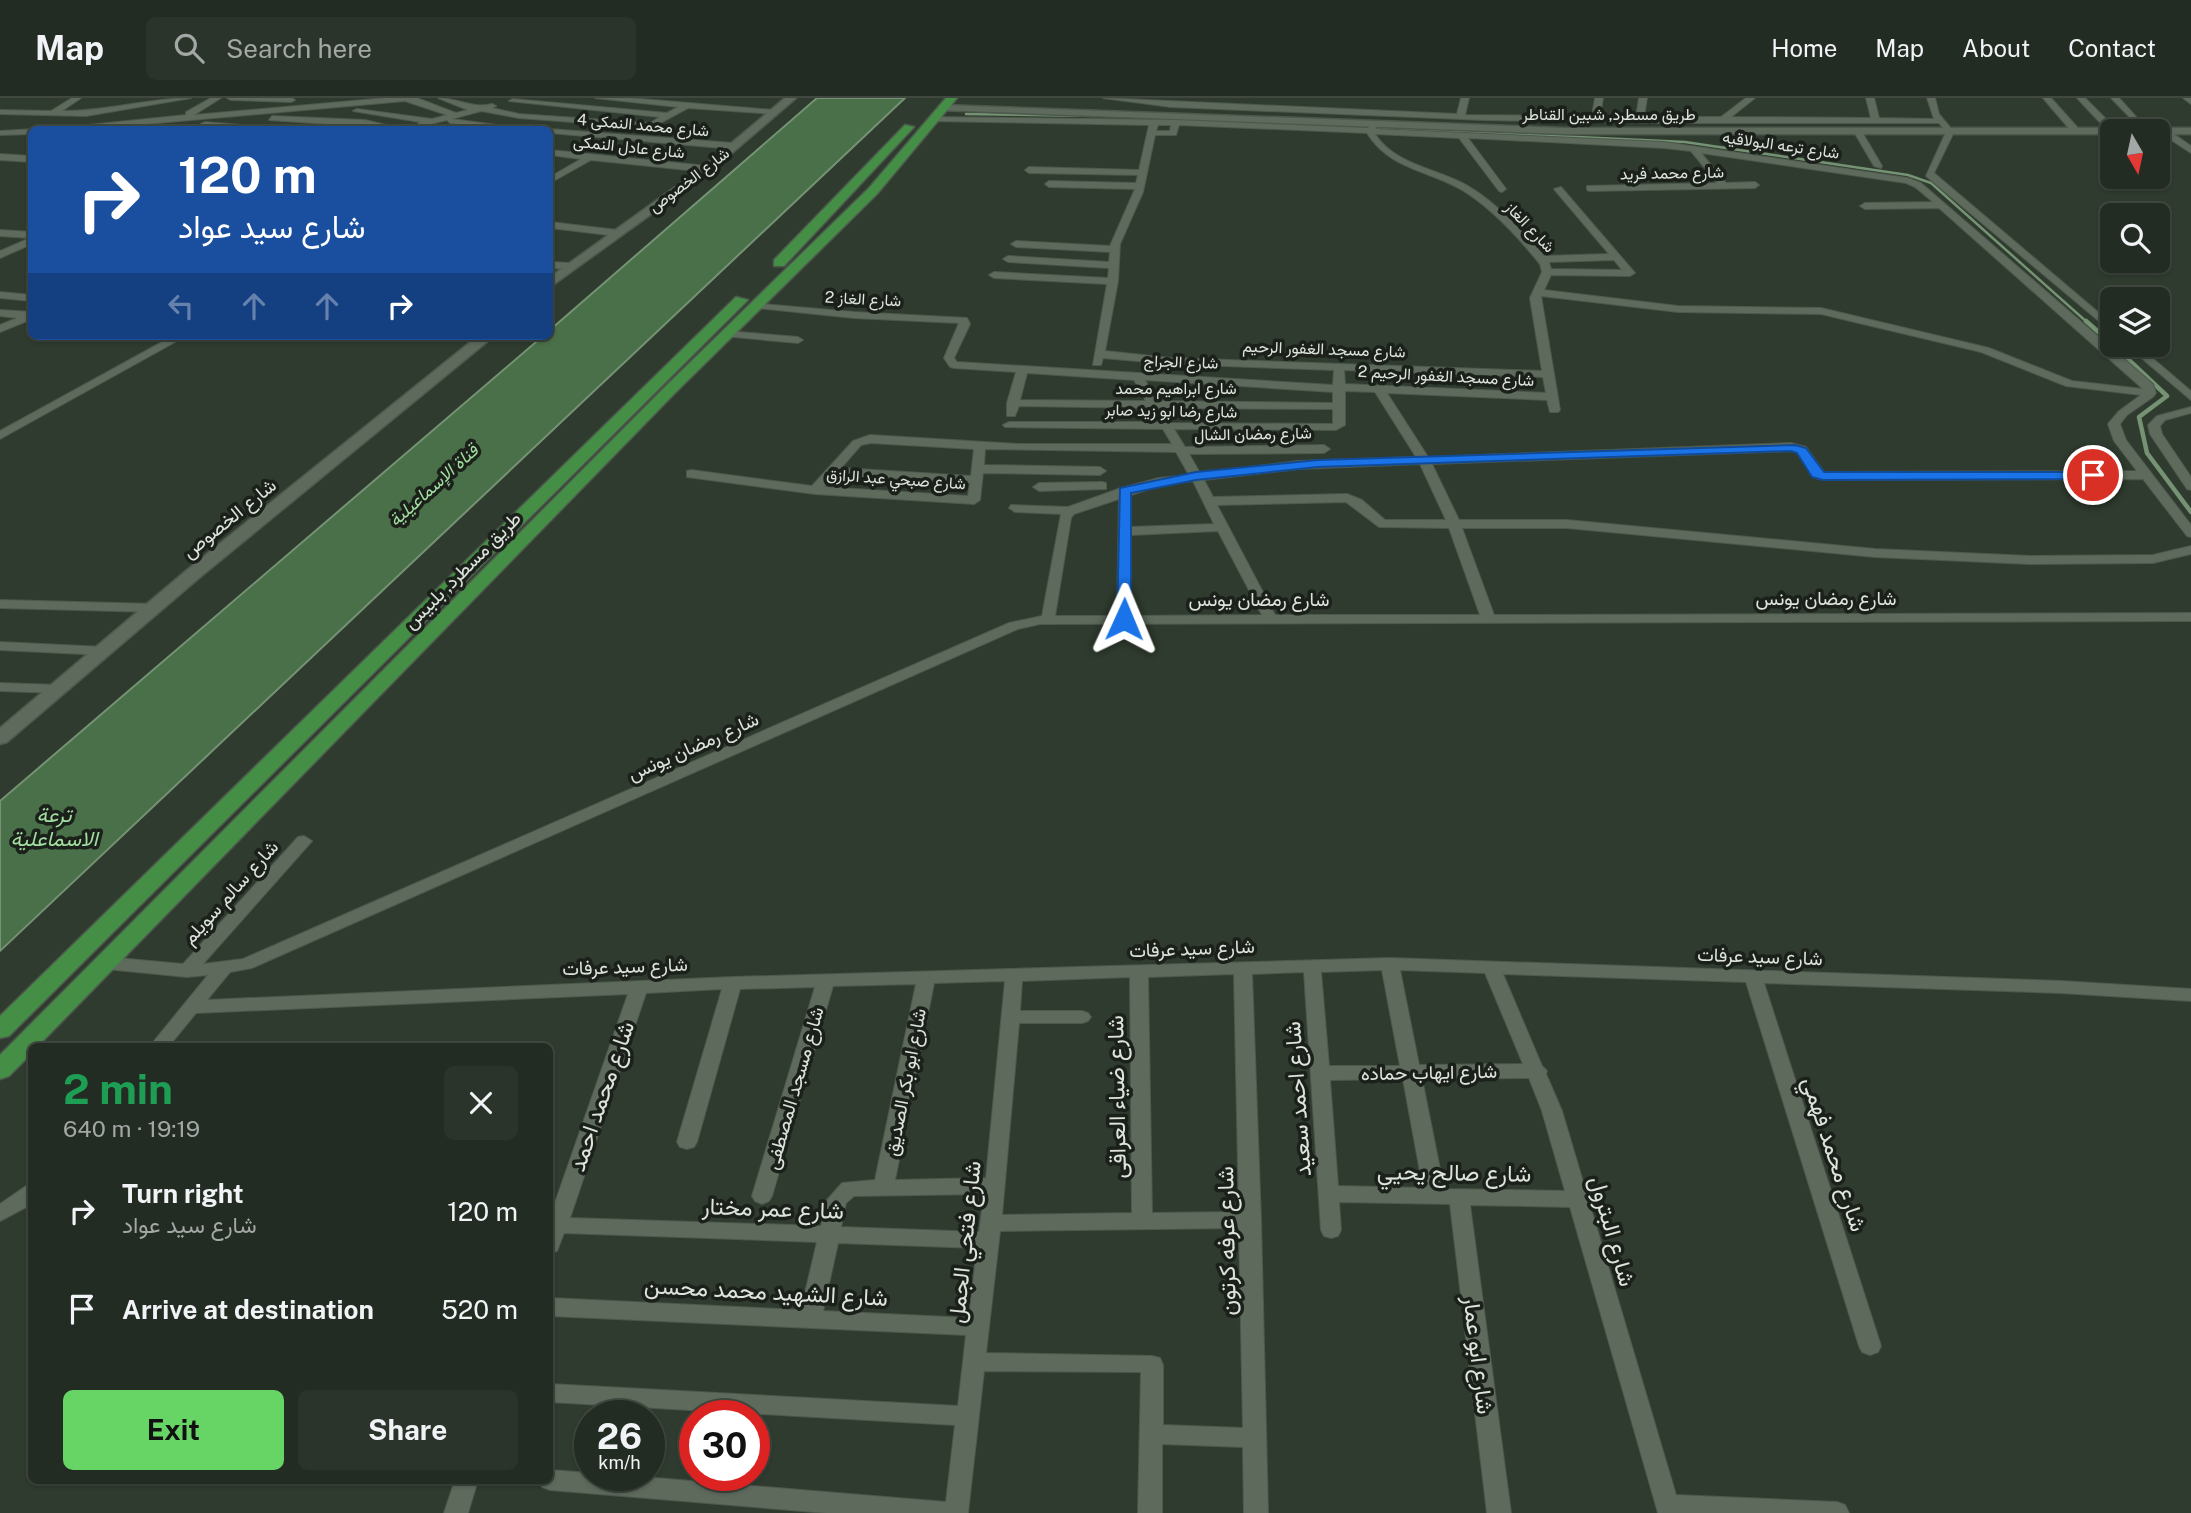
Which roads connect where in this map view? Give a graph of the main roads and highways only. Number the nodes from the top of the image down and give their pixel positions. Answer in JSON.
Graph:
{"nodes":[{"id":1,"x":791,"y":98,"type":"edge"},
{"id":2,"x":941,"y":106,"type":"edge"},
{"id":3,"x":2100,"y":130,"type":"edge"},
{"id":4,"x":2170,"y":130,"type":"edge"},
{"id":5,"x":2191,"y":131,"type":"edge"},
{"id":6,"x":553,"y":281,"type":"edge"},
{"id":7,"x":482,"y":340,"type":"edge"},
{"id":8,"x":3,"y":733,"type":"edge"},
{"id":9,"x":0,"y":1030,"type":"edge"},
{"id":10,"x":0,"y":1070,"type":"edge"}],
"edges":[{"from":1,"to":6,"type":"main road","name":"شارع الخصوص"},
{"from":2,"to":3,"type":"main road","name":"طريق مسطرد, شبين القناطر"},
{"from":2,"to":9,"type":"main road","name":"طريق مسطرد, بلبيس"},
{"from":2,"to":10,"type":"main road","name":"طريق مسطرد, بلبيس"},
{"from":4,"to":5,"type":"main road","name":"طريق مسطرد, شبين القناطر"},
{"from":7,"to":8,"type":"main road","name":"شارع الخصوص"}]}
